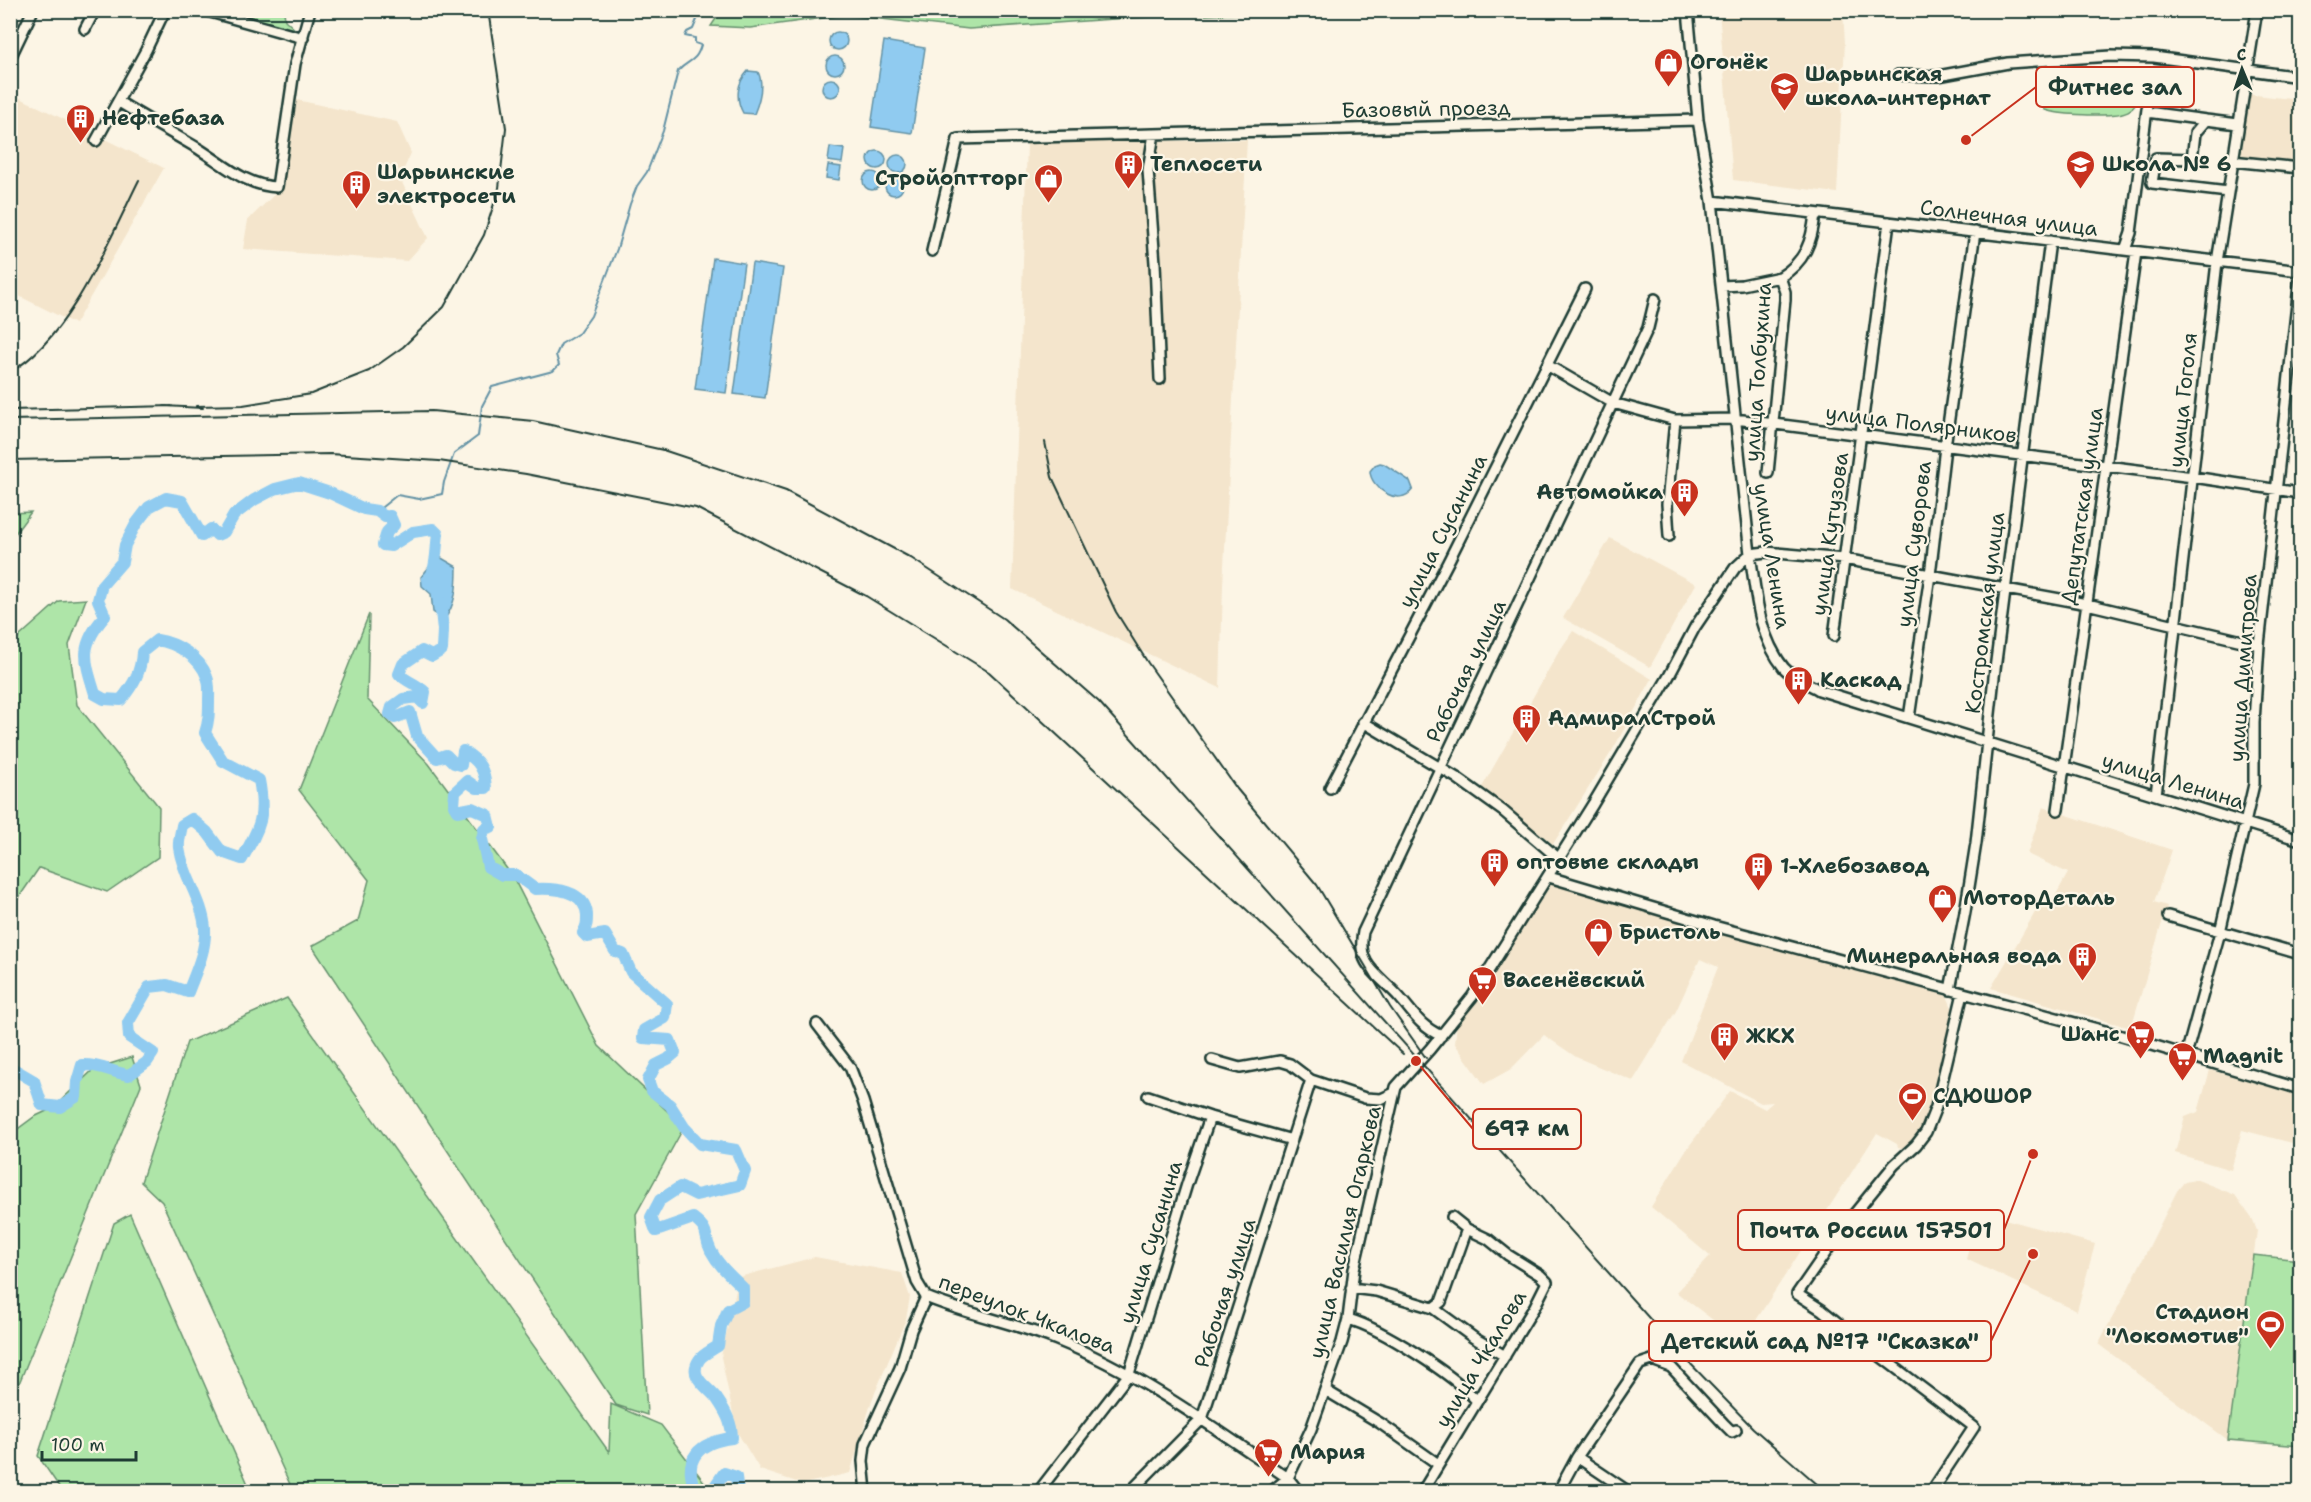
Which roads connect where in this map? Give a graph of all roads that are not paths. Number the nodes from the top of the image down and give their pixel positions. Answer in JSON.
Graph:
{"nodes":[{"id":1,"x":33,"y":10,"type":"edge"},
{"id":2,"x":95,"y":10,"type":"edge"},
{"id":3,"x":165,"y":10,"type":"edge"},
{"id":4,"x":203,"y":10,"type":"edge"},
{"id":5,"x":310,"y":10,"type":"edge"},
{"id":6,"x":1688,"y":10,"type":"edge"},
{"id":7,"x":2257,"y":10,"type":"edge"},
{"id":8,"x":85,"y":29,"type":"dead end"},
{"id":9,"x":303,"y":38,"type":"junction"},
{"id":10,"x":10,"y":58,"type":"edge"},
{"id":11,"x":2247,"y":71,"type":"junction"},
{"id":12,"x":1898,"y":75,"type":"dead end"},
{"id":13,"x":2301,"y":77,"type":"edge"},
{"id":14,"x":118,"y":102,"type":"junction"},
{"id":15,"x":1698,"y":120,"type":"junction"},
{"id":16,"x":2206,"y":120,"type":"junction"},
{"id":17,"x":2238,"y":124,"type":"junction"},
{"id":18,"x":1154,"y":134,"type":"junction"},
{"id":19,"x":96,"y":141,"type":"dead end"},
{"id":20,"x":2232,"y":161,"type":"junction"},
{"id":21,"x":2301,"y":168,"type":"edge"},
{"id":22,"x":2228,"y":192,"type":"junction"},
{"id":23,"x":1712,"y":201,"type":"junction"},
{"id":24,"x":1815,"y":214,"type":"junction"},
{"id":25,"x":1890,"y":222,"type":"junction"},
{"id":26,"x":1975,"y":232,"type":"junction"},
{"id":27,"x":2050,"y":240,"type":"junction"},
{"id":28,"x":2125,"y":250,"type":"junction"},
{"id":29,"x":932,"y":251,"type":"dead end"},
{"id":30,"x":2136,"y":252,"type":"junction"},
{"id":31,"x":2217,"y":262,"type":"junction"},
{"id":32,"x":2301,"y":271,"type":"edge"},
{"id":33,"x":1780,"y":277,"type":"junction"},
{"id":34,"x":2301,"y":277,"type":"edge"},
{"id":35,"x":1722,"y":286,"type":"junction"},
{"id":36,"x":1585,"y":289,"type":"dead end"},
{"id":37,"x":1655,"y":299,"type":"dead end"},
{"id":38,"x":1547,"y":365,"type":"junction"},
{"id":39,"x":1160,"y":379,"type":"dead end"},
{"id":40,"x":1613,"y":403,"type":"junction"},
{"id":41,"x":1735,"y":419,"type":"junction"},
{"id":42,"x":1675,"y":420,"type":"junction"},
{"id":43,"x":1774,"y":424,"type":"junction"},
{"id":44,"x":1862,"y":434,"type":"junction"},
{"id":45,"x":1945,"y":447,"type":"junction"},
{"id":46,"x":2023,"y":456,"type":"junction"},
{"id":47,"x":2106,"y":465,"type":"junction"},
{"id":48,"x":1768,"y":473,"type":"dead end"},
{"id":49,"x":2193,"y":477,"type":"junction"},
{"id":50,"x":2276,"y":489,"type":"junction"},
{"id":51,"x":2301,"y":493,"type":"edge"},
{"id":52,"x":1669,"y":536,"type":"dead end"},
{"id":53,"x":1750,"y":554,"type":"junction"},
{"id":54,"x":1844,"y":559,"type":"junction"},
{"id":55,"x":1930,"y":574,"type":"junction"},
{"id":56,"x":2006,"y":588,"type":"junction"},
{"id":57,"x":2087,"y":604,"type":"junction"},
{"id":58,"x":2175,"y":625,"type":"junction"},
{"id":59,"x":1834,"y":636,"type":"dead end"},
{"id":60,"x":2259,"y":645,"type":"junction"},
{"id":61,"x":1909,"y":718,"type":"junction"},
{"id":62,"x":1363,"y":722,"type":"junction"},
{"id":63,"x":1987,"y":742,"type":"junction"},
{"id":64,"x":1440,"y":766,"type":"junction"},
{"id":65,"x":2063,"y":766,"type":"junction"},
{"id":66,"x":1330,"y":788,"type":"dead end"},
{"id":67,"x":2156,"y":795,"type":"junction"},
{"id":68,"x":2058,"y":810,"type":"dead end"},
{"id":69,"x":2246,"y":822,"type":"junction"},
{"id":70,"x":2301,"y":840,"type":"edge"},
{"id":71,"x":1559,"y":859,"type":"junction"},
{"id":72,"x":1549,"y":877,"type":"junction"},
{"id":73,"x":2168,"y":916,"type":"dead end"},
{"id":74,"x":2220,"y":932,"type":"junction"},
{"id":75,"x":2301,"y":954,"type":"edge"},
{"id":76,"x":1950,"y":990,"type":"junction"},
{"id":77,"x":1963,"y":993,"type":"junction"},
{"id":78,"x":817,"y":1024,"type":"dead end"},
{"id":79,"x":1441,"y":1036,"type":"junction"},
{"id":80,"x":2186,"y":1055,"type":"junction"},
{"id":81,"x":1212,"y":1060,"type":"dead end"},
{"id":82,"x":1311,"y":1080,"type":"junction"},
{"id":83,"x":2301,"y":1089,"type":"edge"},
{"id":84,"x":1394,"y":1093,"type":"junction"},
{"id":85,"x":1148,"y":1096,"type":"dead end"},
{"id":86,"x":1210,"y":1117,"type":"junction"},
{"id":87,"x":1292,"y":1140,"type":"junction"},
{"id":88,"x":1452,"y":1217,"type":"dead end"},
{"id":89,"x":1467,"y":1229,"type":"junction"},
{"id":90,"x":1351,"y":1288,"type":"junction"},
{"id":91,"x":926,"y":1297,"type":"junction"},
{"id":92,"x":1433,"y":1308,"type":"junction"},
{"id":93,"x":1348,"y":1319,"type":"junction"},
{"id":94,"x":1505,"y":1356,"type":"junction"},
{"id":95,"x":1129,"y":1374,"type":"junction"},
{"id":96,"x":1325,"y":1390,"type":"junction"},
{"id":97,"x":1476,"y":1400,"type":"junction"},
{"id":98,"x":1202,"y":1419,"type":"junction"},
{"id":99,"x":1736,"y":1430,"type":"dead end"},
{"id":100,"x":1577,"y":1457,"type":"junction"},
{"id":101,"x":1438,"y":1464,"type":"junction"},
{"id":102,"x":1288,"y":1478,"type":"junction"},
{"id":103,"x":866,"y":1491,"type":"edge"},
{"id":104,"x":1038,"y":1491,"type":"edge"},
{"id":105,"x":1130,"y":1491,"type":"edge"},
{"id":106,"x":1271,"y":1491,"type":"edge"},
{"id":107,"x":1299,"y":1491,"type":"edge"},
{"id":108,"x":1422,"y":1491,"type":"edge"},
{"id":109,"x":1558,"y":1491,"type":"edge"},
{"id":110,"x":1629,"y":1491,"type":"edge"},
{"id":111,"x":1931,"y":1491,"type":"edge"}],
"edges":[{"from":1,"to":10,"type":"street"},
{"from":2,"to":8,"type":"street"},
{"from":3,"to":14,"type":"street"},
{"from":4,"to":9,"type":"street"},
{"from":5,"to":9,"type":"street"},
{"from":6,"to":15,"type":"street","name":"улица Ленина"},
{"from":7,"to":11,"type":"street","name":"улица Гоголя"},
{"from":9,"to":14,"type":"street"},
{"from":11,"to":12,"type":"street"},
{"from":11,"to":13,"type":"street"},
{"from":11,"to":17,"type":"street","name":"улица Гоголя"},
{"from":14,"to":19,"type":"street"},
{"from":15,"to":18,"type":"street","name":"Базовый проезд"},
{"from":15,"to":23,"type":"street","name":"улица Ленина"},
{"from":16,"to":17,"type":"street"},
{"from":16,"to":22,"type":"street"},
{"from":16,"to":28,"type":"street"},
{"from":17,"to":20,"type":"street","name":"улица Гоголя"},
{"from":18,"to":29,"type":"street","name":"Базовый проезд"},
{"from":18,"to":39,"type":"street"},
{"from":20,"to":21,"type":"street"},
{"from":20,"to":22,"type":"street","name":"улица Гоголя"},
{"from":22,"to":31,"type":"street","name":"улица Гоголя"},
{"from":23,"to":24,"type":"street","name":"Солнечная улица"},
{"from":23,"to":35,"type":"street","name":"улица Ленина"},
{"from":24,"to":25,"type":"street","name":"Солнечная улица"},
{"from":24,"to":33,"type":"street","name":"улица Толбухина"},
{"from":25,"to":26,"type":"street","name":"Солнечная улица"},
{"from":25,"to":44,"type":"street","name":"улица Кутузова"},
{"from":26,"to":27,"type":"street","name":"Солнечная улица"},
{"from":26,"to":45,"type":"street","name":"улица Суворова"},
{"from":27,"to":28,"type":"street","name":"Солнечная улица"},
{"from":27,"to":46,"type":"street","name":"Костромская улица"},
{"from":28,"to":30,"type":"street","name":"Солнечная улица"},
{"from":30,"to":31,"type":"street","name":"Солнечная улица"},
{"from":30,"to":47,"type":"street","name":"Депутатская улица"},
{"from":31,"to":32,"type":"street","name":"Солнечная улица"},
{"from":31,"to":49,"type":"street","name":"улица Гоголя"},
{"from":33,"to":35,"type":"street"},
{"from":33,"to":43,"type":"street","name":"улица Толбухина"},
{"from":34,"to":50,"type":"street","name":"улица Димитрова"},
{"from":35,"to":41,"type":"street","name":"улица Ленина"},
{"from":36,"to":38,"type":"street","name":"улица Сусанина"},
{"from":37,"to":40,"type":"street","name":"Рабочая улица"},
{"from":38,"to":40,"type":"street","name":"улица Полярников"},
{"from":38,"to":62,"type":"street","name":"улица Сусанина"},
{"from":40,"to":42,"type":"street","name":"улица Полярников"},
{"from":40,"to":64,"type":"street","name":"Рабочая улица"},
{"from":41,"to":42,"type":"street","name":"улица Полярников"},
{"from":41,"to":43,"type":"street","name":"улица Полярников"},
{"from":41,"to":53,"type":"street","name":"улица Ленина"},
{"from":42,"to":52,"type":"street"},
{"from":43,"to":44,"type":"street","name":"улица Полярников"},
{"from":43,"to":48,"type":"street","name":"улица Толбухина"},
{"from":44,"to":45,"type":"street","name":"улица Полярников"},
{"from":44,"to":54,"type":"street","name":"улица Кутузова"},
{"from":45,"to":46,"type":"street","name":"улица Полярников"},
{"from":45,"to":55,"type":"street","name":"улица Суворова"},
{"from":46,"to":47,"type":"street","name":"улица Полярников"},
{"from":46,"to":56,"type":"street","name":"Костромская улица"},
{"from":47,"to":49,"type":"street","name":"улица Полярников"},
{"from":47,"to":57,"type":"street","name":"Депутатская улица"},
{"from":49,"to":50,"type":"street","name":"улица Полярников"},
{"from":49,"to":58,"type":"street","name":"улица Гоголя"},
{"from":50,"to":51,"type":"street","name":"улица Полярников"},
{"from":50,"to":60,"type":"street","name":"улица Димитрова"},
{"from":53,"to":54,"type":"street"},
{"from":53,"to":61,"type":"street","name":"улица Ленина"},
{"from":53,"to":71,"type":"street","name":"улица Василия Огаркова"},
{"from":54,"to":55,"type":"street"},
{"from":54,"to":59,"type":"street","name":"улица Кутузова"},
{"from":55,"to":56,"type":"street"},
{"from":55,"to":61,"type":"street","name":"улица Суворова"},
{"from":56,"to":57,"type":"street"},
{"from":56,"to":63,"type":"street","name":"Костромская улица"},
{"from":57,"to":58,"type":"street"},
{"from":57,"to":65,"type":"street","name":"Депутатская улица"},
{"from":58,"to":60,"type":"street"},
{"from":58,"to":67,"type":"street","name":"улица Гоголя"},
{"from":60,"to":69,"type":"street","name":"улица Димитрова"},
{"from":61,"to":63,"type":"street","name":"улица Ленина"},
{"from":62,"to":64,"type":"street"},
{"from":62,"to":66,"type":"street","name":"улица Сусанина"},
{"from":63,"to":65,"type":"street","name":"улица Ленина"},
{"from":63,"to":76,"type":"street","name":"Костромская улица"},
{"from":64,"to":71,"type":"street"},
{"from":64,"to":79,"type":"street","name":"Рабочая улица"},
{"from":65,"to":67,"type":"street","name":"улица Ленина"},
{"from":65,"to":68,"type":"street","name":"Депутатская улица"},
{"from":67,"to":69,"type":"street","name":"улица Ленина"},
{"from":69,"to":70,"type":"street","name":"улица Ленина"},
{"from":69,"to":74,"type":"street","name":"улица Димитрова"},
{"from":71,"to":72,"type":"street","name":"улица Василия Огаркова"},
{"from":72,"to":76,"type":"street"},
{"from":72,"to":79,"type":"street","name":"улица Василия Огаркова"},
{"from":73,"to":74,"type":"street"},
{"from":74,"to":75,"type":"street"},
{"from":74,"to":80,"type":"street","name":"улица Димитрова"},
{"from":76,"to":77,"type":"street"},
{"from":77,"to":80,"type":"street"},
{"from":77,"to":111,"type":"street"},
{"from":78,"to":91,"type":"street","name":"переулок Чкалова"},
{"from":79,"to":84,"type":"street","name":"улица Василия Огаркова"},
{"from":80,"to":83,"type":"street"},
{"from":81,"to":82,"type":"street"},
{"from":82,"to":84,"type":"street"},
{"from":82,"to":87,"type":"street","name":"Рабочая улица"},
{"from":84,"to":90,"type":"street","name":"улица Василия Огаркова"},
{"from":85,"to":86,"type":"street"},
{"from":86,"to":87,"type":"street"},
{"from":86,"to":95,"type":"street","name":"улица Сусанина"},
{"from":87,"to":98,"type":"street","name":"Рабочая улица"},
{"from":88,"to":89,"type":"street","name":"улица Чкалова"},
{"from":89,"to":92,"type":"street"},
{"from":89,"to":94,"type":"street","name":"улица Чкалова"},
{"from":90,"to":92,"type":"street"},
{"from":90,"to":93,"type":"street","name":"улица Василия Огаркова"},
{"from":91,"to":95,"type":"street","name":"переулок Чкалова"},
{"from":91,"to":103,"type":"street"},
{"from":92,"to":94,"type":"street"},
{"from":93,"to":96,"type":"street","name":"улица Василия Огаркова"},
{"from":93,"to":97,"type":"street"},
{"from":94,"to":97,"type":"street","name":"улица Чкалова"},
{"from":95,"to":98,"type":"street","name":"переулок Чкалова"},
{"from":95,"to":104,"type":"street","name":"улица Сусанина"},
{"from":96,"to":101,"type":"street"},
{"from":96,"to":102,"type":"street","name":"улица Василия Огаркова"},
{"from":97,"to":101,"type":"street","name":"улица Чкалова"},
{"from":98,"to":102,"type":"street","name":"переулок Чкалова"},
{"from":98,"to":105,"type":"street","name":"Рабочая улица"},
{"from":99,"to":100,"type":"street"},
{"from":100,"to":109,"type":"street"},
{"from":100,"to":110,"type":"street"},
{"from":101,"to":108,"type":"street","name":"улица Чкалова"},
{"from":102,"to":106,"type":"street","name":"улица Василия Огаркова"},
{"from":102,"to":107,"type":"street","name":"переулок Чкалова"}]}
